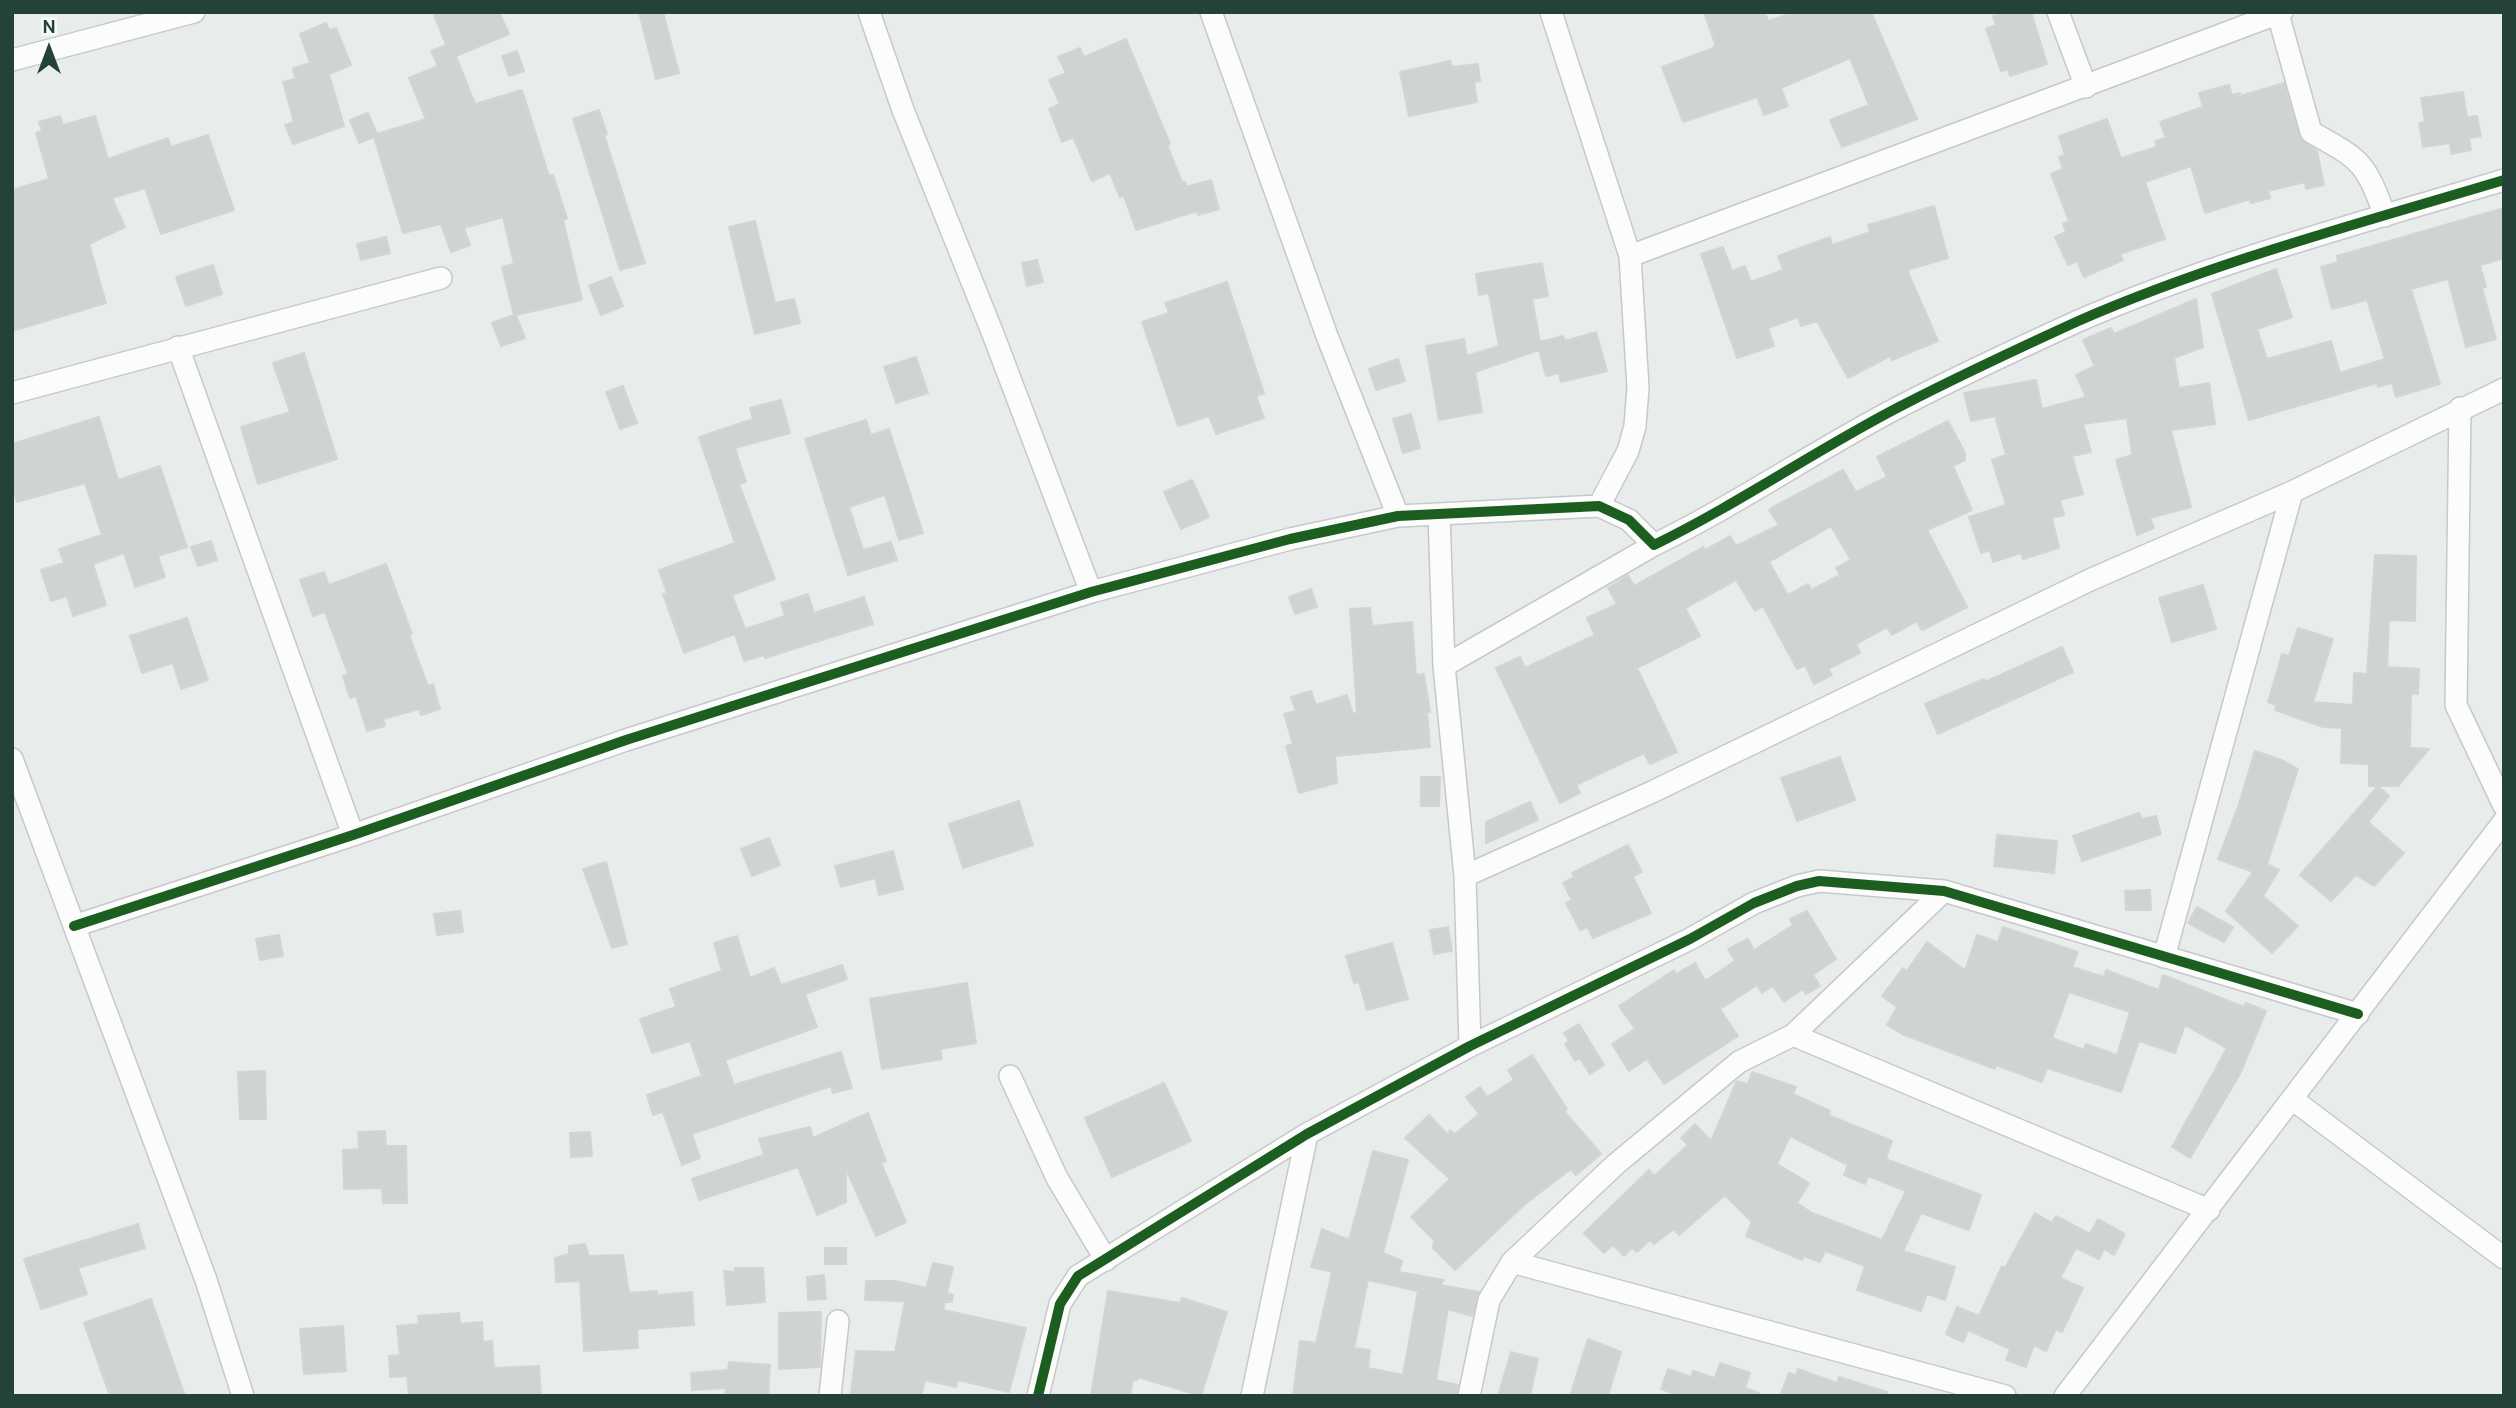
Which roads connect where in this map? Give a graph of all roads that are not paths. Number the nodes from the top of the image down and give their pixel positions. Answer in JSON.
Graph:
{"nodes":[{"id":1,"x":194,"y":12,"type":"edge"},
{"id":2,"x":869,"y":12,"type":"edge"},
{"id":3,"x":1211,"y":12,"type":"edge"},
{"id":4,"x":1551,"y":12,"type":"edge"},
{"id":5,"x":2058,"y":12,"type":"edge"},
{"id":6,"x":2280,"y":13,"type":"edge"},
{"id":7,"x":12,"y":60,"type":"edge"},
{"id":8,"x":2086,"y":87,"type":"junction"},
{"id":9,"x":2504,"y":180,"type":"edge"},
{"id":10,"x":2385,"y":216,"type":"junction"},
{"id":11,"x":1630,"y":256,"type":"junction"},
{"id":12,"x":441,"y":278,"type":"dead end"},
{"id":13,"x":178,"y":347,"type":"junction"},
{"id":14,"x":2504,"y":389,"type":"edge"},
{"id":15,"x":12,"y":393,"type":"edge"},
{"id":16,"x":2460,"y":408,"type":"junction"},
{"id":17,"x":2292,"y":492,"type":"junction"},
{"id":18,"x":1599,"y":506,"type":"junction"},
{"id":19,"x":1440,"y":513,"type":"junction"},
{"id":20,"x":1398,"y":516,"type":"junction"},
{"id":21,"x":1654,"y":545,"type":"junction"},
{"id":22,"x":1091,"y":592,"type":"junction"},
{"id":23,"x":1444,"y":666,"type":"junction"},
{"id":24,"x":12,"y":759,"type":"edge"},
{"id":25,"x":2504,"y":806,"type":"edge"},
{"id":26,"x":2504,"y":821,"type":"edge"},
{"id":27,"x":353,"y":835,"type":"junction"},
{"id":28,"x":1465,"y":876,"type":"junction"},
{"id":29,"x":1944,"y":891,"type":"junction"},
{"id":30,"x":74,"y":926,"type":"junction"},
{"id":31,"x":2164,"y":957,"type":"junction"},
{"id":32,"x":2358,"y":1014,"type":"junction"},
{"id":33,"x":1794,"y":1035,"type":"junction"},
{"id":34,"x":1470,"y":1046,"type":"junction"},
{"id":35,"x":1010,"y":1076,"type":"dead end"},
{"id":36,"x":2292,"y":1099,"type":"junction"},
{"id":37,"x":1307,"y":1134,"type":"junction"},
{"id":38,"x":2209,"y":1210,"type":"junction"},
{"id":39,"x":2504,"y":1258,"type":"edge"},
{"id":40,"x":1106,"y":1260,"type":"junction"},
{"id":41,"x":1512,"y":1262,"type":"junction"},
{"id":42,"x":838,"y":1321,"type":"dead end"},
{"id":43,"x":243,"y":1396,"type":"edge"},
{"id":44,"x":830,"y":1396,"type":"edge"},
{"id":45,"x":1038,"y":1396,"type":"edge"},
{"id":46,"x":1252,"y":1396,"type":"edge"},
{"id":47,"x":1469,"y":1396,"type":"edge"},
{"id":48,"x":2005,"y":1396,"type":"edge"},
{"id":49,"x":2065,"y":1396,"type":"edge"}],
"edges":[{"from":1,"to":7,"type":"street"},
{"from":2,"to":22,"type":"street"},
{"from":3,"to":20,"type":"street"},
{"from":4,"to":11,"type":"street"},
{"from":5,"to":8,"type":"street"},
{"from":6,"to":8,"type":"street"},
{"from":6,"to":10,"type":"street"},
{"from":8,"to":11,"type":"street"},
{"from":9,"to":10,"type":"street"},
{"from":10,"to":21,"type":"street"},
{"from":11,"to":18,"type":"street"},
{"from":12,"to":13,"type":"street"},
{"from":13,"to":15,"type":"street"},
{"from":13,"to":27,"type":"street"},
{"from":14,"to":16,"type":"street"},
{"from":16,"to":17,"type":"street"},
{"from":16,"to":25,"type":"street"},
{"from":17,"to":28,"type":"street"},
{"from":17,"to":31,"type":"street"},
{"from":18,"to":19,"type":"street"},
{"from":18,"to":21,"type":"street"},
{"from":19,"to":20,"type":"street"},
{"from":19,"to":23,"type":"street"},
{"from":20,"to":22,"type":"street"},
{"from":21,"to":23,"type":"street"},
{"from":22,"to":27,"type":"street"},
{"from":23,"to":28,"type":"street"},
{"from":24,"to":30,"type":"street"},
{"from":26,"to":32,"type":"street"},
{"from":27,"to":30,"type":"street"},
{"from":28,"to":34,"type":"street"},
{"from":29,"to":31,"type":"street"},
{"from":29,"to":33,"type":"street"},
{"from":29,"to":34,"type":"street"},
{"from":30,"to":43,"type":"street"},
{"from":31,"to":32,"type":"street"},
{"from":32,"to":36,"type":"street"},
{"from":33,"to":38,"type":"street"},
{"from":33,"to":41,"type":"street"},
{"from":34,"to":37,"type":"street"},
{"from":35,"to":40,"type":"street"},
{"from":36,"to":38,"type":"street"},
{"from":36,"to":39,"type":"street"},
{"from":37,"to":40,"type":"street"},
{"from":37,"to":46,"type":"street"},
{"from":38,"to":49,"type":"street"},
{"from":40,"to":45,"type":"street"},
{"from":41,"to":47,"type":"street"},
{"from":41,"to":48,"type":"street"},
{"from":42,"to":44,"type":"street"}]}
